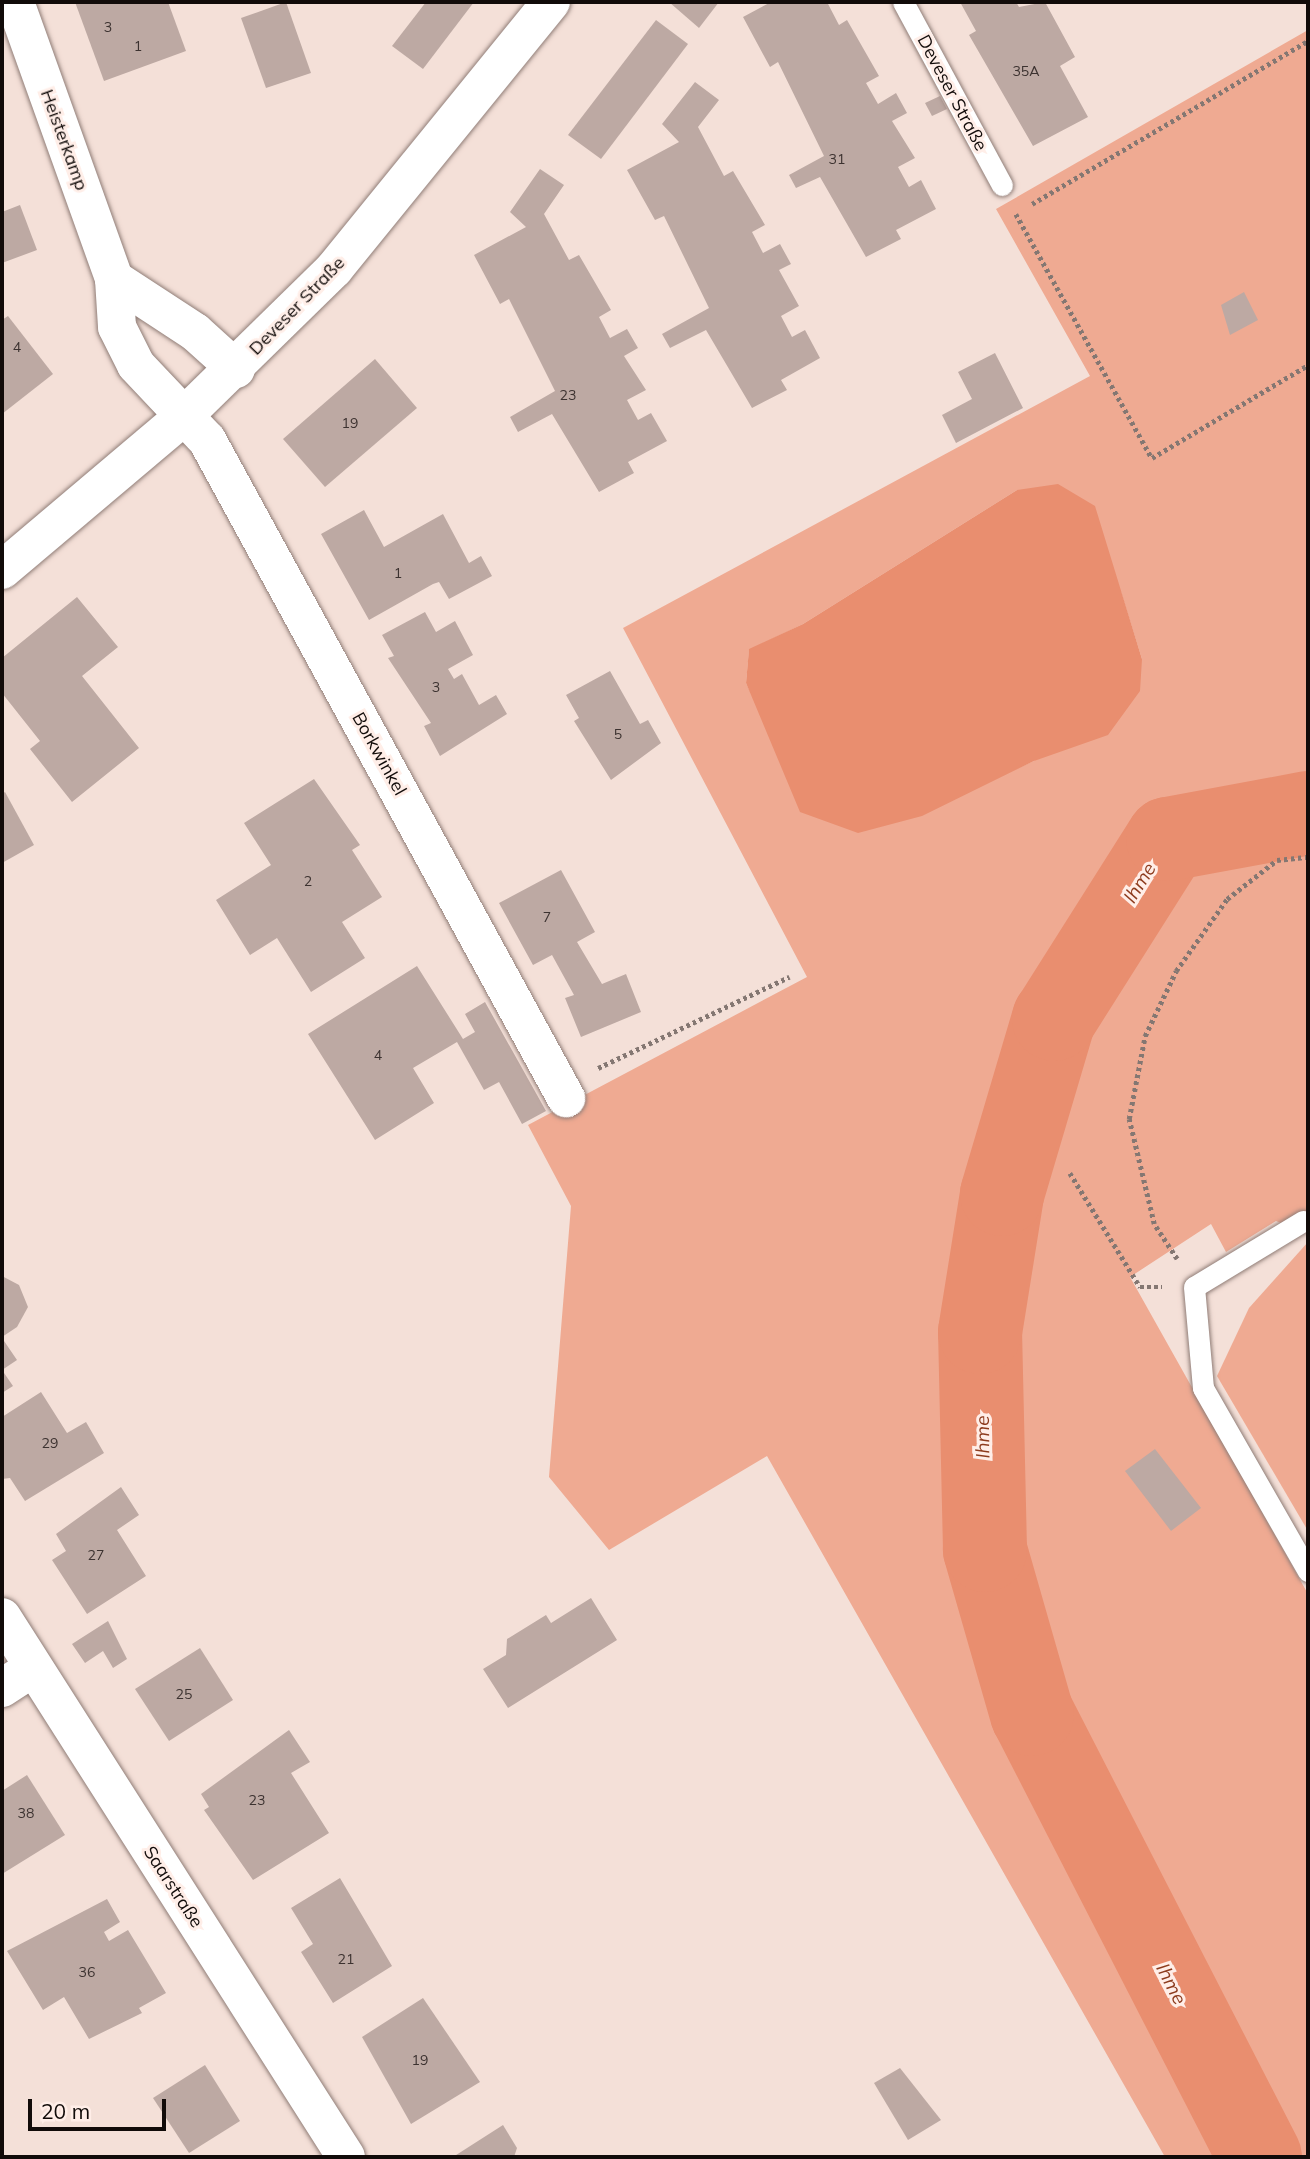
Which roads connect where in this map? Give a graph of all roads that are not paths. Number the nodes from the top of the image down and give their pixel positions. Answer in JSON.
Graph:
{"nodes":[{"id":1,"x":15,"y":2,"type":"edge"},
{"id":2,"x":551,"y":2,"type":"edge"},
{"id":3,"x":903,"y":2,"type":"edge"},
{"id":4,"x":1002,"y":185,"type":"dead end"},
{"id":5,"x":114,"y":279,"type":"junction"},
{"id":6,"x":236,"y":369,"type":"junction"},
{"id":7,"x":184,"y":416,"type":"junction"},
{"id":8,"x":2,"y":570,"type":"edge"},
{"id":9,"x":566,"y":1098,"type":"dead end"},
{"id":10,"x":1303,"y":1221,"type":"dead end"},
{"id":11,"x":1308,"y":1571,"type":"edge"},
{"id":12,"x":2,"y":1617,"type":"edge"},
{"id":13,"x":33,"y":1668,"type":"junction"},
{"id":14,"x":2,"y":1688,"type":"edge"},
{"id":15,"x":346,"y":2157,"type":"edge"}],
"edges":[{"from":1,"to":5,"type":"street","name":"Heisterkamp"},
{"from":2,"to":6,"type":"street","name":"Deveser Straße"},
{"from":3,"to":4,"type":"lane","name":"Deveser Straße"},
{"from":5,"to":6,"type":"street"},
{"from":5,"to":7,"type":"street","name":"Heisterkamp"},
{"from":6,"to":7,"type":"street","name":"Deveser Straße"},
{"from":7,"to":8,"type":"street","name":"Deveser Straße"},
{"from":7,"to":9,"type":"street","name":"Borkwinkel"},
{"from":10,"to":11,"type":"lane"},
{"from":12,"to":13,"type":"street","name":"Saarstraße"},
{"from":13,"to":14,"type":"street"},
{"from":13,"to":15,"type":"street","name":"Saarstraße"}]}
